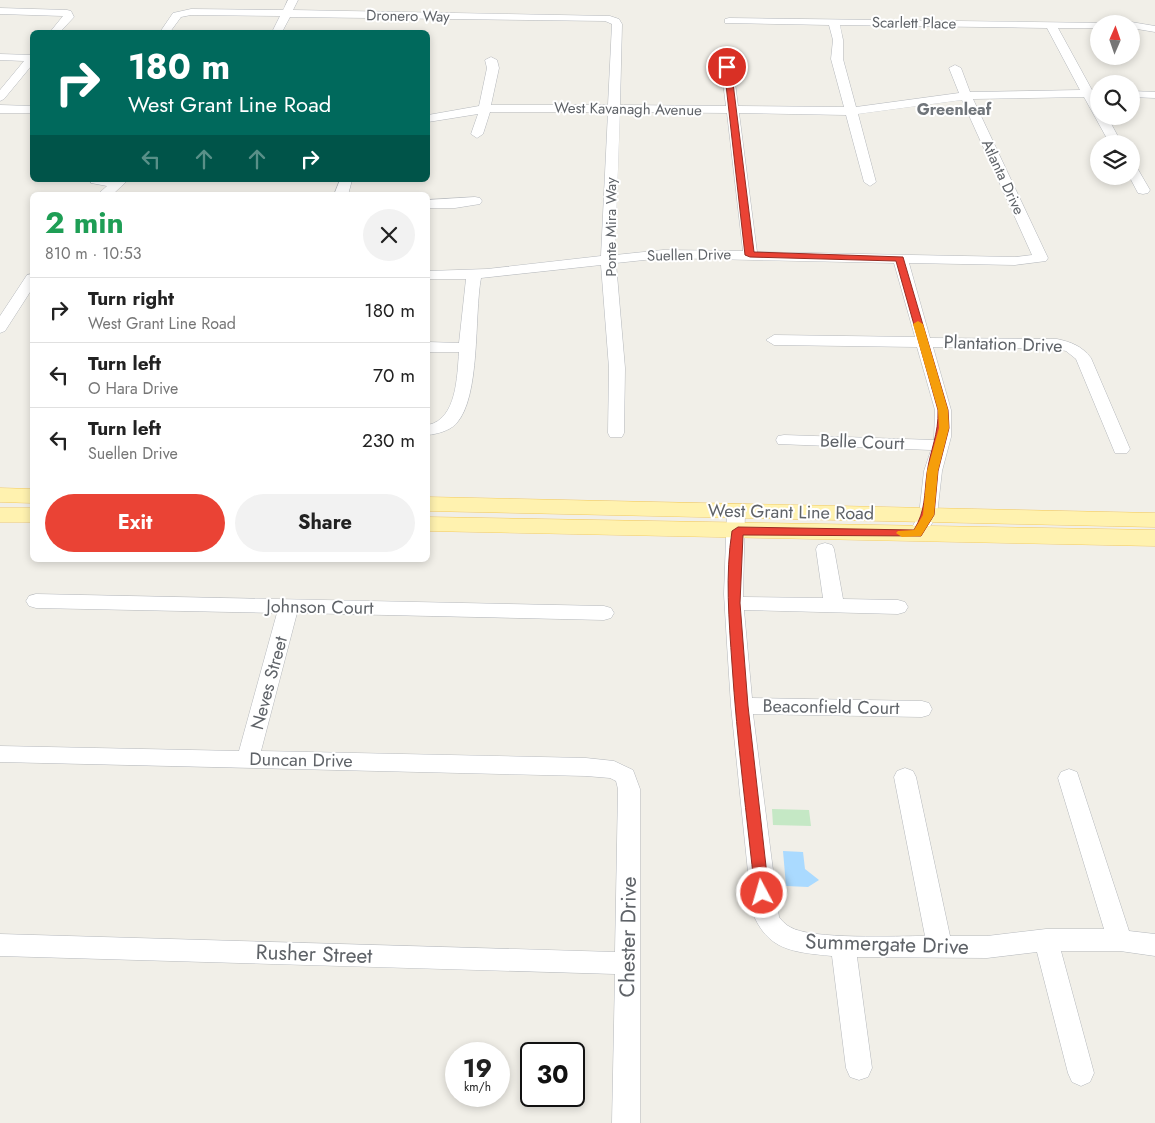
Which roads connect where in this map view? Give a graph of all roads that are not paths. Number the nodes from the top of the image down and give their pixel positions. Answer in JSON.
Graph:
{"nodes":[{"id":1,"x":293,"y":0,"type":"edge"},
{"id":2,"x":0,"y":11,"type":"edge"},
{"id":3,"x":287,"y":14,"type":"junction"},
{"id":4,"x":615,"y":21,"type":"joint"},
{"id":5,"x":729,"y":21,"type":"dead end"},
{"id":6,"x":834,"y":22,"type":"junction"},
{"id":7,"x":1051,"y":24,"type":"junction"},
{"id":8,"x":1090,"y":25,"type":"edge"},
{"id":9,"x":1140,"y":27,"type":"edge"},
{"id":10,"x":1155,"y":29,"type":"edge"},
{"id":11,"x":57,"y":30,"type":"edge"},
{"id":12,"x":166,"y":30,"type":"edge"},
{"id":13,"x":277,"y":30,"type":"edge"},
{"id":14,"x":0,"y":57,"type":"edge"},
{"id":15,"x":30,"y":58,"type":"edge"},
{"id":16,"x":30,"y":60,"type":"edge"},
{"id":17,"x":491,"y":60,"type":"dead end"},
{"id":18,"x":727,"y":67,"type":"dead end"},
{"id":19,"x":955,"y":68,"type":"dead end"},
{"id":20,"x":1090,"y":90,"type":"edge"},
{"id":21,"x":1090,"y":94,"type":"edge"},
{"id":22,"x":1140,"y":94,"type":"edge"},
{"id":23,"x":1155,"y":95,"type":"edge"},
{"id":24,"x":966,"y":96,"type":"junction"},
{"id":25,"x":0,"y":97,"type":"edge"},
{"id":26,"x":612,"y":108,"type":"junction"},
{"id":27,"x":484,"y":109,"type":"junction"},
{"id":28,"x":0,"y":110,"type":"edge"},
{"id":29,"x":30,"y":110,"type":"edge"},
{"id":30,"x":732,"y":110,"type":"junction"},
{"id":31,"x":850,"y":111,"type":"junction"},
{"id":32,"x":430,"y":118,"type":"edge"},
{"id":33,"x":477,"y":134,"type":"dead end"},
{"id":34,"x":120,"y":182,"type":"edge"},
{"id":35,"x":870,"y":182,"type":"dead end"},
{"id":36,"x":1140,"y":185,"type":"edge"},
{"id":37,"x":1143,"y":190,"type":"dead end"},
{"id":38,"x":108,"y":192,"type":"edge"},
{"id":39,"x":475,"y":201,"type":"dead end"},
{"id":40,"x":430,"y":204,"type":"edge"},
{"id":41,"x":750,"y":255,"type":"junction"},
{"id":42,"x":608,"y":258,"type":"junction"},
{"id":43,"x":900,"y":258,"type":"junction"},
{"id":44,"x":1040,"y":258,"type":"joint"},
{"id":45,"x":30,"y":266,"type":"edge"},
{"id":46,"x":430,"y":275,"type":"edge"},
{"id":47,"x":474,"y":275,"type":"junction"},
{"id":48,"x":30,"y":281,"type":"edge"},
{"id":49,"x":0,"y":304,"type":"edge"},
{"id":50,"x":0,"y":328,"type":"edge"},
{"id":51,"x":774,"y":340,"type":"dead end"},
{"id":52,"x":923,"y":341,"type":"junction"},
{"id":53,"x":430,"y":347,"type":"edge"},
{"id":54,"x":468,"y":348,"type":"junction"},
{"id":55,"x":430,"y":430,"type":"edge"},
{"id":56,"x":616,"y":433,"type":"dead end"},
{"id":57,"x":784,"y":440,"type":"dead end"},
{"id":58,"x":939,"y":445,"type":"junction"},
{"id":59,"x":1121,"y":449,"type":"dead end"},
{"id":60,"x":0,"y":495,"type":"edge"},
{"id":61,"x":30,"y":496,"type":"edge"},
{"id":62,"x":430,"y":504,"type":"edge"},
{"id":63,"x":0,"y":515,"type":"edge"},
{"id":64,"x":30,"y":515,"type":"edge"},
{"id":65,"x":1155,"y":520,"type":"edge"},
{"id":66,"x":737,"y":521,"type":"junction"},
{"id":67,"x":430,"y":524,"type":"edge"},
{"id":68,"x":923,"y":524,"type":"junction"},
{"id":69,"x":1155,"y":528,"type":"edge"},
{"id":70,"x":1145,"y":538,"type":"edge"},
{"id":71,"x":825,"y":549,"type":"dead end"},
{"id":72,"x":36,"y":601,"type":"dead end"},
{"id":73,"x":734,"y":603,"type":"junction"},
{"id":74,"x":834,"y":605,"type":"junction"},
{"id":75,"x":289,"y":606,"type":"junction"},
{"id":76,"x":898,"y":607,"type":"dead end"},
{"id":77,"x":604,"y":613,"type":"dead end"},
{"id":78,"x":741,"y":706,"type":"junction"},
{"id":79,"x":922,"y":709,"type":"dead end"},
{"id":80,"x":0,"y":754,"type":"edge"},
{"id":81,"x":248,"y":759,"type":"junction"},
{"id":82,"x":601,"y":768,"type":"joint"},
{"id":83,"x":905,"y":777,"type":"dead end"},
{"id":84,"x":1069,"y":778,"type":"dead end"},
{"id":85,"x":1046,"y":940,"type":"junction"},
{"id":86,"x":1120,"y":940,"type":"junction"},
{"id":87,"x":0,"y":945,"type":"edge"},
{"id":88,"x":1155,"y":945,"type":"edge"},
{"id":89,"x":843,"y":946,"type":"junction"},
{"id":90,"x":940,"y":947,"type":"junction"},
{"id":91,"x":627,"y":963,"type":"junction"},
{"id":92,"x":859,"y":1068,"type":"dead end"},
{"id":93,"x":1081,"y":1073,"type":"dead end"},
{"id":94,"x":626,"y":1123,"type":"edge"}],
"edges":[{"from":1,"to":3,"type":"street"},
{"from":2,"to":11,"type":"street"},
{"from":3,"to":4,"type":"street","name":"Dronero Way"},
{"from":3,"to":12,"type":"street","name":"Dronero Way"},
{"from":3,"to":13,"type":"street"},
{"from":4,"to":26,"type":"street","name":"Ponte Mira Way"},
{"from":5,"to":6,"type":"street","name":"Scarlett Place"},
{"from":6,"to":7,"type":"street","name":"Scarlett Place"},
{"from":6,"to":31,"type":"street"},
{"from":7,"to":8,"type":"street","name":"Scarlett Place"},
{"from":7,"to":20,"type":"street"},
{"from":9,"to":10,"type":"street"},
{"from":14,"to":15,"type":"street"},
{"from":16,"to":25,"type":"street"},
{"from":17,"to":27,"type":"street"},
{"from":18,"to":30,"type":"street"},
{"from":19,"to":24,"type":"street","name":"Atlanta Drive"},
{"from":21,"to":24,"type":"street","name":"West Kavanagh Avenue"},
{"from":22,"to":23,"type":"street"},
{"from":24,"to":31,"type":"street","name":"West Kavanagh Avenue"},
{"from":24,"to":44,"type":"street","name":"Atlanta Drive"},
{"from":26,"to":27,"type":"street","name":"West Kavanagh Avenue"},
{"from":26,"to":30,"type":"street","name":"West Kavanagh Avenue"},
{"from":26,"to":42,"type":"street","name":"Ponte Mira Way"},
{"from":27,"to":32,"type":"street","name":"West Kavanagh Avenue"},
{"from":27,"to":33,"type":"street"},
{"from":28,"to":29,"type":"street"},
{"from":30,"to":31,"type":"street","name":"West Kavanagh Avenue"},
{"from":30,"to":41,"type":"street"},
{"from":31,"to":35,"type":"street"},
{"from":34,"to":38,"type":"street"},
{"from":36,"to":37,"type":"street"},
{"from":39,"to":40,"type":"street"},
{"from":41,"to":42,"type":"street","name":"Suellen Drive"},
{"from":41,"to":43,"type":"street","name":"Suellen Drive"},
{"from":42,"to":47,"type":"street","name":"Suellen Drive"},
{"from":42,"to":56,"type":"street","name":"Ponte Mira Way"},
{"from":43,"to":44,"type":"street","name":"Suellen Drive"},
{"from":43,"to":52,"type":"street"},
{"from":45,"to":49,"type":"street"},
{"from":46,"to":47,"type":"street","name":"Suellen Drive"},
{"from":47,"to":54,"type":"street"},
{"from":48,"to":50,"type":"street"},
{"from":51,"to":52,"type":"street","name":"Plantation Drive"},
{"from":52,"to":58,"type":"street"},
{"from":52,"to":59,"type":"street","name":"Plantation Drive"},
{"from":53,"to":54,"type":"street"},
{"from":54,"to":55,"type":"street"},
{"from":57,"to":58,"type":"street","name":"Belle Court"},
{"from":58,"to":68,"type":"street"},
{"from":60,"to":61,"type":"main road"},
{"from":62,"to":66,"type":"main road","name":"West Grant Line Road"},
{"from":63,"to":64,"type":"main road"},
{"from":65,"to":68,"type":"main road","name":"West Grant Line Road"},
{"from":66,"to":67,"type":"main road","name":"West Grant Line Road"},
{"from":66,"to":68,"type":"main road","name":"West Grant Line Road"},
{"from":66,"to":73,"type":"street","name":"Summergate Drive"},
{"from":68,"to":70,"type":"main road","name":"West Grant Line Road"},
{"from":69,"to":70,"type":"main road"},
{"from":71,"to":74,"type":"street"},
{"from":72,"to":75,"type":"street","name":"Johnson Court"},
{"from":73,"to":74,"type":"street"},
{"from":73,"to":78,"type":"street","name":"Summergate Drive"},
{"from":74,"to":76,"type":"street"},
{"from":75,"to":77,"type":"street","name":"Johnson Court"},
{"from":75,"to":81,"type":"street","name":"Neves Street"},
{"from":78,"to":79,"type":"street","name":"Beaconfield Court"},
{"from":78,"to":89,"type":"street","name":"Summergate Drive"},
{"from":80,"to":81,"type":"street","name":"Duncan Drive"},
{"from":81,"to":82,"type":"street","name":"Duncan Drive"},
{"from":82,"to":91,"type":"street","name":"Chester Drive"},
{"from":83,"to":90,"type":"street"},
{"from":84,"to":86,"type":"street"},
{"from":85,"to":86,"type":"street","name":"Summergate Drive"},
{"from":85,"to":90,"type":"street","name":"Summergate Drive"},
{"from":85,"to":93,"type":"street"},
{"from":86,"to":88,"type":"street","name":"Summergate Drive"},
{"from":87,"to":91,"type":"street","name":"Rusher Street"},
{"from":89,"to":90,"type":"street","name":"Summergate Drive"},
{"from":89,"to":92,"type":"street"},
{"from":91,"to":94,"type":"street","name":"Chester Drive"}]}
